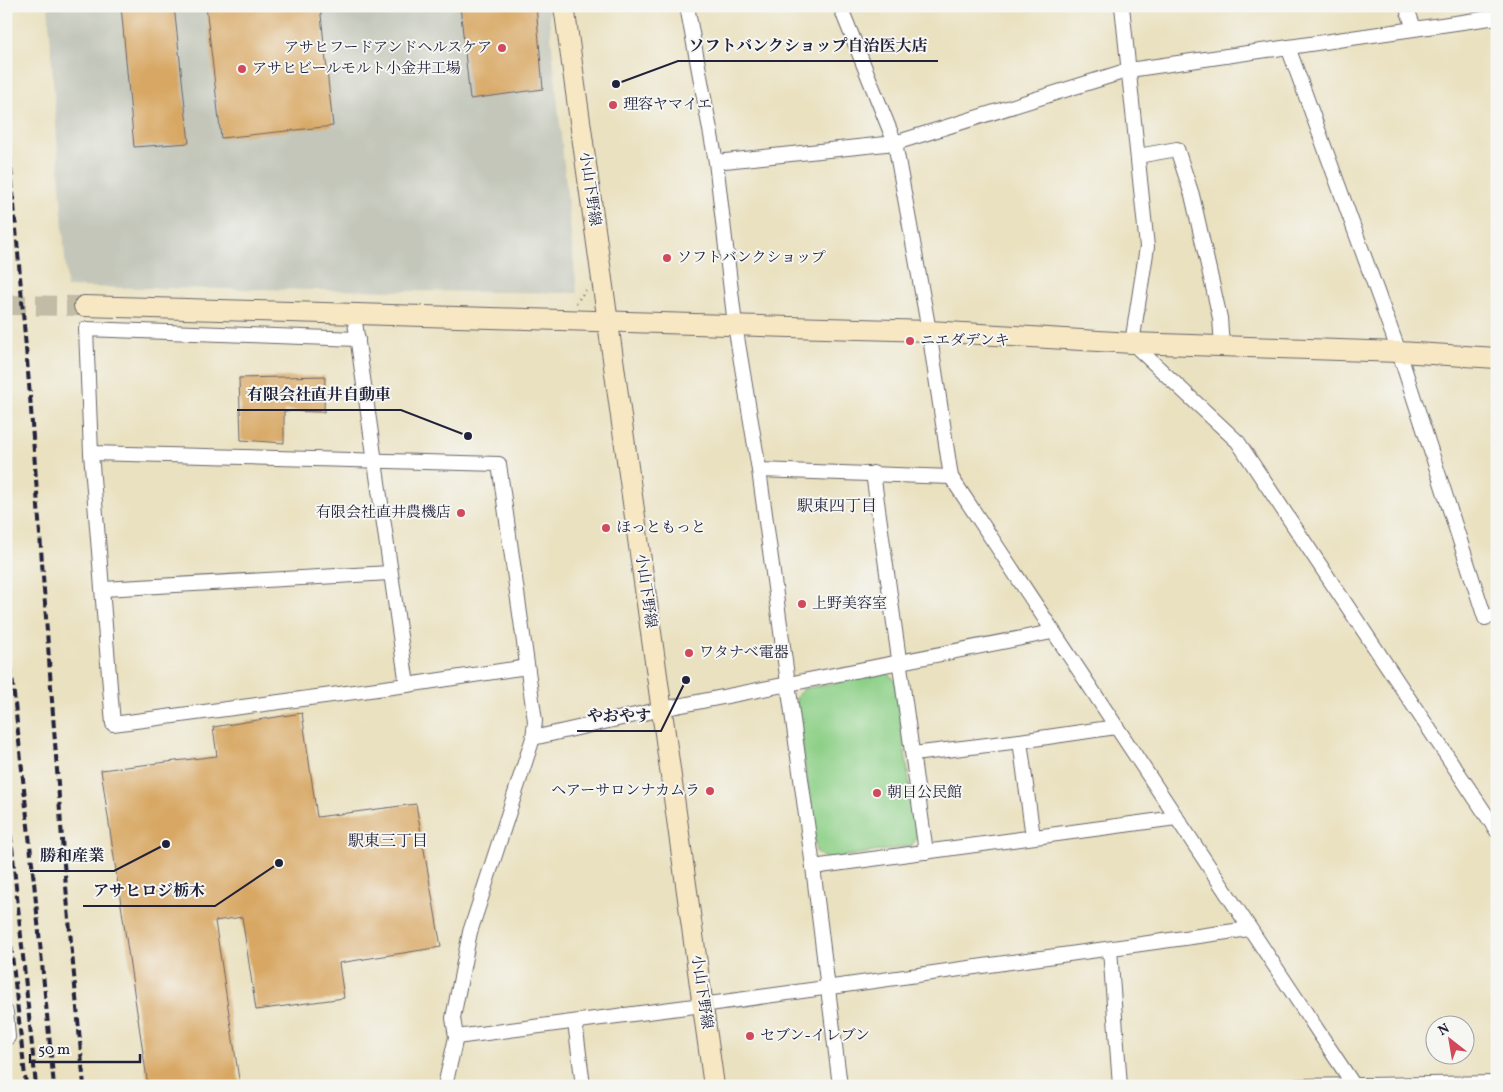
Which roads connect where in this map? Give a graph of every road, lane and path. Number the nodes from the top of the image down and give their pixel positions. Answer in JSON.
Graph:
{"nodes":[{"id":1,"x":564,"y":6,"type":"edge"},
{"id":2,"x":687,"y":6,"type":"edge"},
{"id":3,"x":840,"y":6,"type":"edge"},
{"id":4,"x":1122,"y":6,"type":"edge"},
{"id":5,"x":1406,"y":6,"type":"edge"},
{"id":6,"x":1497,"y":16,"type":"edge"},
{"id":7,"x":1414,"y":28,"type":"junction"},
{"id":8,"x":1288,"y":47,"type":"junction"},
{"id":9,"x":1129,"y":70,"type":"junction"},
{"id":10,"x":895,"y":143,"type":"junction"},
{"id":11,"x":1138,"y":156,"type":"junction"},
{"id":12,"x":716,"y":162,"type":"junction"},
{"id":13,"x":84,"y":306,"type":"tunnel mouth"},
{"id":14,"x":354,"y":315,"type":"junction"},
{"id":15,"x":608,"y":321,"type":"junction"},
{"id":16,"x":735,"y":325,"type":"junction"},
{"id":17,"x":929,"y":331,"type":"junction"},
{"id":18,"x":358,"y":339,"type":"junction"},
{"id":19,"x":1132,"y":343,"type":"junction"},
{"id":20,"x":1222,"y":346,"type":"junction"},
{"id":21,"x":1399,"y":352,"type":"junction"},
{"id":22,"x":1497,"y":358,"type":"edge"},
{"id":23,"x":91,"y":453,"type":"junction"},
{"id":24,"x":376,"y":460,"type":"junction"},
{"id":25,"x":758,"y":470,"type":"junction"},
{"id":26,"x":873,"y":473,"type":"junction"},
{"id":27,"x":951,"y":477,"type":"junction"},
{"id":28,"x":390,"y":573,"type":"junction"},
{"id":29,"x":103,"y":589,"type":"junction"},
{"id":30,"x":1497,"y":616,"type":"edge"},
{"id":31,"x":1052,"y":632,"type":"junction"},
{"id":32,"x":900,"y":662,"type":"junction"},
{"id":33,"x":526,"y":667,"type":"junction"},
{"id":34,"x":407,"y":685,"type":"junction"},
{"id":35,"x":788,"y":685,"type":"junction"},
{"id":36,"x":662,"y":709,"type":"junction"},
{"id":37,"x":1116,"y":727,"type":"junction"},
{"id":38,"x":533,"y":738,"type":"junction"},
{"id":39,"x":1020,"y":741,"type":"junction"},
{"id":40,"x":913,"y":754,"type":"junction"},
{"id":41,"x":1176,"y":818,"type":"junction"},
{"id":42,"x":1497,"y":831,"type":"edge"},
{"id":43,"x":1033,"y":837,"type":"junction"},
{"id":44,"x":926,"y":852,"type":"junction"},
{"id":45,"x":813,"y":867,"type":"junction"},
{"id":46,"x":1249,"y":929,"type":"junction"},
{"id":47,"x":1110,"y":949,"type":"junction"},
{"id":48,"x":828,"y":988,"type":"junction"},
{"id":49,"x":702,"y":1005,"type":"junction"},
{"id":50,"x":6,"y":1012,"type":"edge"},
{"id":51,"x":575,"y":1022,"type":"junction"},
{"id":52,"x":456,"y":1037,"type":"junction"},
{"id":53,"x":6,"y":1038,"type":"edge"},
{"id":54,"x":1497,"y":1083,"type":"edge"},
{"id":55,"x":1353,"y":1084,"type":"junction"},
{"id":56,"x":1438,"y":1085,"type":"edge"},
{"id":57,"x":446,"y":1086,"type":"edge"},
{"id":58,"x":583,"y":1086,"type":"edge"},
{"id":59,"x":714,"y":1086,"type":"edge"},
{"id":60,"x":840,"y":1086,"type":"edge"},
{"id":61,"x":1120,"y":1086,"type":"edge"},
{"id":62,"x":1297,"y":1086,"type":"edge"}],
"edges":[{"from":1,"to":15,"type":"street","name":"小山下野線"},
{"from":2,"to":12,"type":"street"},
{"from":3,"to":10,"type":"street"},
{"from":4,"to":9,"type":"street"},
{"from":5,"to":7,"type":"street"},
{"from":6,"to":7,"type":"street"},
{"from":7,"to":8,"type":"street"},
{"from":8,"to":9,"type":"street"},
{"from":8,"to":21,"type":"street"},
{"from":9,"to":10,"type":"street"},
{"from":9,"to":11,"type":"street"},
{"from":10,"to":12,"type":"street"},
{"from":10,"to":17,"type":"street"},
{"from":11,"to":19,"type":"street"},
{"from":11,"to":20,"type":"street"},
{"from":12,"to":16,"type":"street"},
{"from":13,"to":14,"type":"street"},
{"from":14,"to":15,"type":"street"},
{"from":14,"to":18,"type":"street"},
{"from":15,"to":16,"type":"street"},
{"from":15,"to":36,"type":"street","name":"小山下野線"},
{"from":16,"to":17,"type":"street"},
{"from":16,"to":25,"type":"street"},
{"from":17,"to":19,"type":"street"},
{"from":17,"to":27,"type":"street"},
{"from":18,"to":23,"type":"street"},
{"from":18,"to":24,"type":"street"},
{"from":19,"to":20,"type":"street"},
{"from":19,"to":42,"type":"street"},
{"from":20,"to":21,"type":"street"},
{"from":21,"to":22,"type":"street"},
{"from":21,"to":30,"type":"street"},
{"from":23,"to":24,"type":"street"},
{"from":23,"to":29,"type":"street"},
{"from":24,"to":28,"type":"street"},
{"from":24,"to":33,"type":"street"},
{"from":25,"to":26,"type":"street"},
{"from":25,"to":35,"type":"street"},
{"from":26,"to":27,"type":"street"},
{"from":26,"to":32,"type":"street"},
{"from":27,"to":31,"type":"street"},
{"from":28,"to":29,"type":"street"},
{"from":28,"to":34,"type":"street"},
{"from":29,"to":34,"type":"street"},
{"from":31,"to":32,"type":"street"},
{"from":31,"to":37,"type":"street"},
{"from":32,"to":35,"type":"street"},
{"from":32,"to":40,"type":"street"},
{"from":33,"to":34,"type":"street"},
{"from":33,"to":38,"type":"street"},
{"from":35,"to":36,"type":"street"},
{"from":35,"to":45,"type":"street"},
{"from":36,"to":38,"type":"street"},
{"from":36,"to":49,"type":"street","name":"小山下野線"},
{"from":37,"to":39,"type":"street"},
{"from":37,"to":41,"type":"street"},
{"from":38,"to":52,"type":"street"},
{"from":39,"to":40,"type":"street"},
{"from":39,"to":43,"type":"street"},
{"from":40,"to":44,"type":"street"},
{"from":41,"to":43,"type":"street"},
{"from":41,"to":46,"type":"street"},
{"from":43,"to":44,"type":"street"},
{"from":44,"to":45,"type":"street"},
{"from":45,"to":48,"type":"street"},
{"from":46,"to":47,"type":"street"},
{"from":46,"to":55,"type":"street"},
{"from":47,"to":48,"type":"street"},
{"from":47,"to":61,"type":"street"},
{"from":48,"to":49,"type":"street"},
{"from":48,"to":60,"type":"street"},
{"from":49,"to":51,"type":"street"},
{"from":49,"to":59,"type":"street","name":"小山下野線"},
{"from":50,"to":53,"type":"street"},
{"from":51,"to":52,"type":"street"},
{"from":51,"to":58,"type":"street"},
{"from":52,"to":57,"type":"street"},
{"from":54,"to":56,"type":"street"},
{"from":55,"to":56,"type":"street"},
{"from":55,"to":62,"type":"street"}]}
